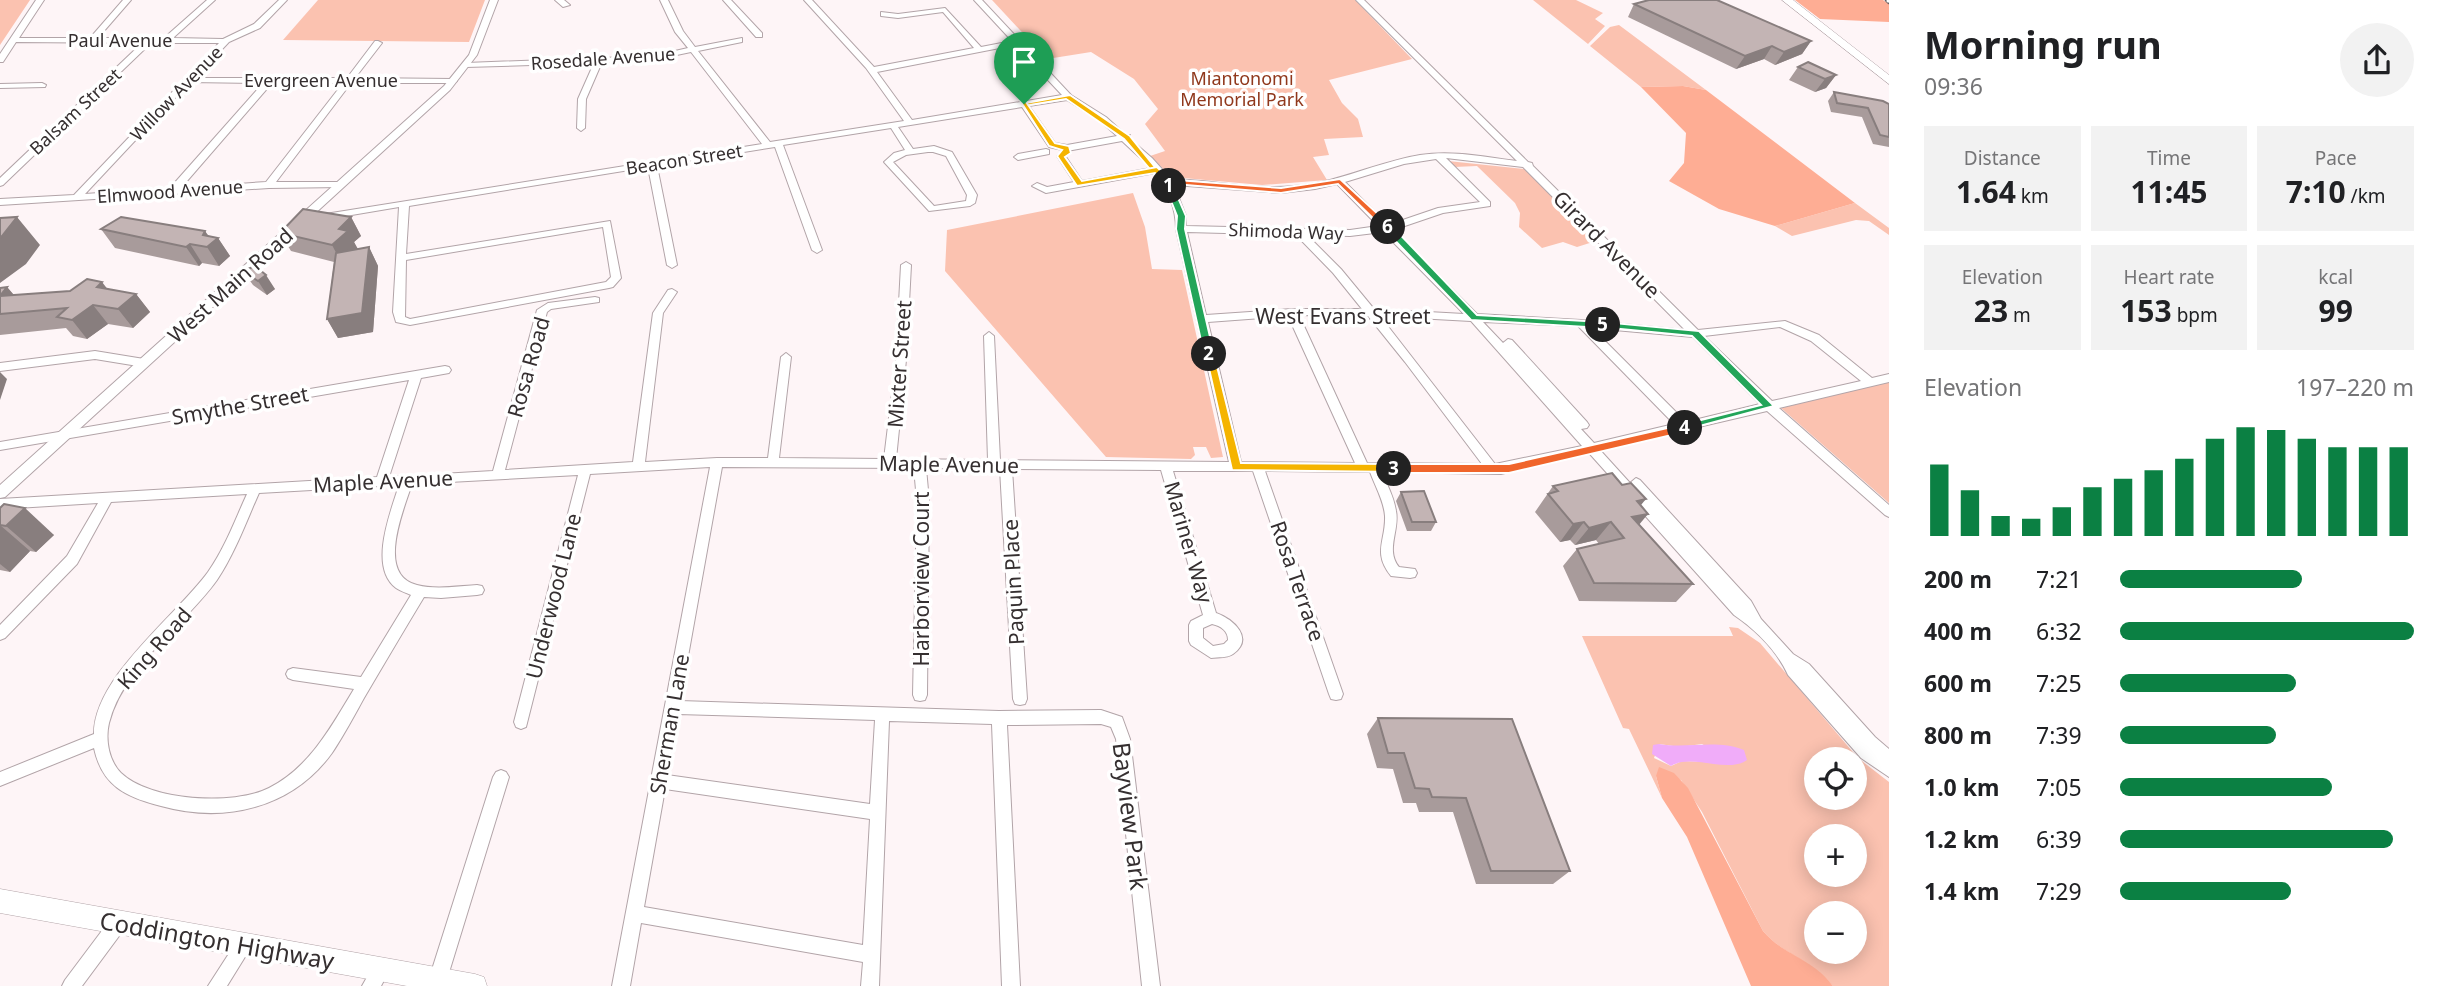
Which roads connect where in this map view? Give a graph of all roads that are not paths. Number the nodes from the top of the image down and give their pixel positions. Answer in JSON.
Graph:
{"nodes":[{"id":1,"x":40,"y":0,"type":"edge"},
{"id":2,"x":127,"y":0,"type":"edge"},
{"id":3,"x":211,"y":0,"type":"edge"},
{"id":4,"x":283,"y":0,"type":"edge"},
{"id":5,"x":494,"y":0,"type":"edge"},
{"id":6,"x":664,"y":0,"type":"edge"},
{"id":7,"x":727,"y":0,"type":"edge"},
{"id":8,"x":808,"y":0,"type":"edge"},
{"id":9,"x":978,"y":0,"type":"edge"},
{"id":10,"x":1360,"y":0,"type":"edge"},
{"id":11,"x":1787,"y":0,"type":"edge"},
{"id":12,"x":884,"y":14,"type":"dead end"},
{"id":13,"x":758,"y":34,"type":"dead end"},
{"id":14,"x":14,"y":40,"type":"junction"},
{"id":15,"x":92,"y":40,"type":"junction"},
{"id":16,"x":150,"y":40,"type":"junction"},
{"id":17,"x":167,"y":40,"type":"junction"},
{"id":18,"x":739,"y":40,"type":"dead end"},
{"id":19,"x":225,"y":41,"type":"junction"},
{"id":20,"x":1017,"y":42,"type":"junction"},
{"id":21,"x":378,"y":43,"type":"dead end"},
{"id":22,"x":694,"y":50,"type":"junction"},
{"id":23,"x":980,"y":50,"type":"junction"},
{"id":24,"x":599,"y":59,"type":"junction"},
{"id":25,"x":0,"y":60,"type":"edge"},
{"id":26,"x":466,"y":65,"type":"junction"},
{"id":27,"x":873,"y":70,"type":"junction"},
{"id":28,"x":188,"y":80,"type":"junction"},
{"id":29,"x":349,"y":80,"type":"junction"},
{"id":30,"x":1889,"y":80,"type":"edge"},
{"id":31,"x":269,"y":81,"type":"junction"},
{"id":32,"x":453,"y":81,"type":"junction"},
{"id":33,"x":41,"y":85,"type":"dead end"},
{"id":34,"x":0,"y":86,"type":"edge"},
{"id":35,"x":1068,"y":97,"type":"junction"},
{"id":36,"x":1024,"y":104,"type":"junction"},
{"id":37,"x":909,"y":122,"type":"junction"},
{"id":38,"x":893,"y":125,"type":"junction"},
{"id":39,"x":581,"y":128,"type":"dead end"},
{"id":40,"x":1127,"y":137,"type":"junction"},
{"id":41,"x":773,"y":144,"type":"junction"},
{"id":42,"x":1049,"y":148,"type":"junction"},
{"id":43,"x":910,"y":152,"type":"junction"},
{"id":44,"x":1064,"y":152,"type":"junction"},
{"id":45,"x":1438,"y":156,"type":"junction"},
{"id":46,"x":1018,"y":157,"type":"dead end"},
{"id":47,"x":652,"y":164,"type":"junction"},
{"id":48,"x":1529,"y":165,"type":"junction"},
{"id":49,"x":1157,"y":170,"type":"junction"},
{"id":50,"x":1342,"y":181,"type":"junction"},
{"id":51,"x":0,"y":183,"type":"edge"},
{"id":52,"x":1168,"y":183,"type":"junction"},
{"id":53,"x":1080,"y":184,"type":"junction"},
{"id":54,"x":269,"y":185,"type":"junction"},
{"id":55,"x":340,"y":185,"type":"junction"},
{"id":56,"x":1037,"y":186,"type":"dead end"},
{"id":57,"x":173,"y":191,"type":"junction"},
{"id":58,"x":77,"y":197,"type":"junction"},
{"id":59,"x":0,"y":202,"type":"edge"},
{"id":60,"x":404,"y":204,"type":"junction"},
{"id":61,"x":301,"y":221,"type":"junction"},
{"id":62,"x":1393,"y":226,"type":"junction"},
{"id":63,"x":1181,"y":229,"type":"junction"},
{"id":64,"x":1298,"y":232,"type":"junction"},
{"id":65,"x":817,"y":250,"type":"dead end"},
{"id":66,"x":401,"y":258,"type":"junction"},
{"id":67,"x":673,"y":265,"type":"dead end"},
{"id":68,"x":906,"y":265,"type":"dead end"},
{"id":69,"x":672,"y":292,"type":"dead end"},
{"id":70,"x":596,"y":300,"type":"dead end"},
{"id":71,"x":1292,"y":312,"type":"junction"},
{"id":72,"x":1370,"y":312,"type":"junction"},
{"id":73,"x":1201,"y":319,"type":"junction"},
{"id":74,"x":1480,"y":319,"type":"junction"},
{"id":75,"x":1581,"y":323,"type":"junction"},
{"id":76,"x":1695,"y":333,"type":"junction"},
{"id":77,"x":989,"y":336,"type":"dead end"},
{"id":78,"x":786,"y":357,"type":"dead end"},
{"id":79,"x":144,"y":363,"type":"junction"},
{"id":80,"x":0,"y":367,"type":"edge"},
{"id":81,"x":445,"y":370,"type":"dead end"},
{"id":82,"x":417,"y":374,"type":"junction"},
{"id":83,"x":1889,"y":377,"type":"edge"},
{"id":84,"x":1870,"y":382,"type":"junction"},
{"id":85,"x":1769,"y":406,"type":"junction"},
{"id":86,"x":1685,"y":428,"type":"junction"},
{"id":87,"x":63,"y":436,"type":"junction"},
{"id":88,"x":0,"y":446,"type":"edge"},
{"id":89,"x":1599,"y":448,"type":"junction"},
{"id":90,"x":717,"y":462,"type":"junction"},
{"id":91,"x":773,"y":462,"type":"junction"},
{"id":92,"x":890,"y":463,"type":"junction"},
{"id":93,"x":920,"y":463,"type":"junction"},
{"id":94,"x":1000,"y":464,"type":"junction"},
{"id":95,"x":1166,"y":466,"type":"junction"},
{"id":96,"x":638,"y":467,"type":"junction"},
{"id":97,"x":1236,"y":467,"type":"junction"},
{"id":98,"x":1258,"y":467,"type":"junction"},
{"id":99,"x":1368,"y":468,"type":"junction"},
{"id":100,"x":1492,"y":469,"type":"junction"},
{"id":101,"x":585,"y":470,"type":"junction"},
{"id":102,"x":498,"y":475,"type":"junction"},
{"id":103,"x":407,"y":480,"type":"junction"},
{"id":104,"x":381,"y":482,"type":"junction"},
{"id":105,"x":255,"y":489,"type":"junction"},
{"id":106,"x":0,"y":493,"type":"edge"},
{"id":107,"x":107,"y":498,"type":"junction"},
{"id":108,"x":0,"y":504,"type":"edge"},
{"id":109,"x":1889,"y":512,"type":"edge"},
{"id":110,"x":1410,"y":573,"type":"dead end"},
{"id":111,"x":477,"y":590,"type":"dead end"},
{"id":112,"x":420,"y":592,"type":"junction"},
{"id":113,"x":1211,"y":618,"type":"dead end"},
{"id":114,"x":0,"y":634,"type":"edge"},
{"id":115,"x":1788,"y":658,"type":"junction"},
{"id":116,"x":293,"y":674,"type":"dead end"},
{"id":117,"x":365,"y":684,"type":"junction"},
{"id":118,"x":1336,"y":694,"type":"dead end"},
{"id":119,"x":920,"y":695,"type":"dead end"},
{"id":120,"x":1020,"y":699,"type":"dead end"},
{"id":121,"x":671,"y":707,"type":"junction"},
{"id":122,"x":882,"y":716,"type":"junction"},
{"id":123,"x":999,"y":718,"type":"junction"},
{"id":124,"x":520,"y":722,"type":"dead end"},
{"id":125,"x":100,"y":738,"type":"junction"},
{"id":126,"x":1889,"y":758,"type":"edge"},
{"id":127,"x":1889,"y":770,"type":"edge"},
{"id":128,"x":501,"y":777,"type":"dead end"},
{"id":129,"x":0,"y":779,"type":"edge"},
{"id":130,"x":660,"y":781,"type":"junction"},
{"id":131,"x":879,"y":813,"type":"junction"},
{"id":132,"x":0,"y":901,"type":"edge"},
{"id":133,"x":634,"y":914,"type":"junction"},
{"id":134,"x":119,"y":922,"type":"junction"},
{"id":135,"x":245,"y":944,"type":"junction"},
{"id":136,"x":872,"y":955,"type":"junction"},
{"id":137,"x":376,"y":977,"type":"edge"},
{"id":138,"x":438,"y":979,"type":"junction"},
{"id":139,"x":71,"y":986,"type":"edge"},
{"id":140,"x":217,"y":986,"type":"edge"},
{"id":141,"x":475,"y":986,"type":"edge"},
{"id":142,"x":621,"y":986,"type":"edge"},
{"id":143,"x":870,"y":986,"type":"edge"},
{"id":144,"x":1011,"y":986,"type":"edge"},
{"id":145,"x":1152,"y":986,"type":"edge"}],
"edges":[{"from":1,"to":14,"type":"street"},
{"from":2,"to":15,"type":"street"},
{"from":3,"to":17,"type":"street"},
{"from":4,"to":19,"type":"street","name":"Willow Avenue"},
{"from":5,"to":26,"type":"main road","name":"West Main Road"},
{"from":6,"to":22,"type":"street"},
{"from":7,"to":13,"type":"street"},
{"from":8,"to":27,"type":"street"},
{"from":9,"to":20,"type":"street"},
{"from":10,"to":48,"type":"street","name":"Girard Avenue"},
{"from":11,"to":30,"type":"highway"},
{"from":12,"to":23,"type":"street"},
{"from":14,"to":15,"type":"street","name":"Paul Avenue"},
{"from":14,"to":25,"type":"street"},
{"from":15,"to":16,"type":"street","name":"Paul Avenue"},
{"from":16,"to":17,"type":"street","name":"Paul Avenue"},
{"from":16,"to":51,"type":"street","name":"Balsam Street"},
{"from":17,"to":19,"type":"street","name":"Paul Avenue"},
{"from":18,"to":22,"type":"street","name":"Rosedale Avenue"},
{"from":19,"to":28,"type":"street","name":"Willow Avenue"},
{"from":20,"to":23,"type":"street"},
{"from":20,"to":35,"type":"street"},
{"from":21,"to":29,"type":"street"},
{"from":22,"to":24,"type":"street","name":"Rosedale Avenue"},
{"from":22,"to":41,"type":"street"},
{"from":23,"to":27,"type":"street"},
{"from":24,"to":26,"type":"street","name":"Rosedale Avenue"},
{"from":24,"to":39,"type":"street"},
{"from":26,"to":32,"type":"main road","name":"West Main Road"},
{"from":27,"to":37,"type":"street"},
{"from":28,"to":31,"type":"street","name":"Evergreen Avenue"},
{"from":28,"to":58,"type":"street","name":"Willow Avenue"},
{"from":29,"to":31,"type":"street","name":"Evergreen Avenue"},
{"from":29,"to":32,"type":"street","name":"Evergreen Avenue"},
{"from":29,"to":54,"type":"street"},
{"from":31,"to":57,"type":"street"},
{"from":32,"to":55,"type":"main road","name":"West Main Road"},
{"from":33,"to":34,"type":"street"},
{"from":35,"to":36,"type":"street","name":"Beacon Street"},
{"from":35,"to":40,"type":"street"},
{"from":36,"to":37,"type":"street","name":"Beacon Street"},
{"from":36,"to":42,"type":"street"},
{"from":37,"to":38,"type":"street","name":"Beacon Street"},
{"from":38,"to":41,"type":"street","name":"Beacon Street"},
{"from":38,"to":43,"type":"street"},
{"from":40,"to":44,"type":"street"},
{"from":40,"to":49,"type":"street"},
{"from":41,"to":47,"type":"street","name":"Beacon Street"},
{"from":41,"to":65,"type":"street"},
{"from":42,"to":44,"type":"street"},
{"from":42,"to":46,"type":"street"},
{"from":43,"to":43,"type":"street"},
{"from":44,"to":53,"type":"street"},
{"from":45,"to":48,"type":"street"},
{"from":45,"to":50,"type":"street"},
{"from":45,"to":62,"type":"street","name":"Shimoda Way"},
{"from":47,"to":60,"type":"street","name":"Beacon Street"},
{"from":47,"to":67,"type":"street"},
{"from":48,"to":76,"type":"street","name":"Girard Avenue"},
{"from":49,"to":52,"type":"street"},
{"from":49,"to":53,"type":"street"},
{"from":50,"to":52,"type":"street"},
{"from":50,"to":62,"type":"street"},
{"from":52,"to":63,"type":"street"},
{"from":53,"to":56,"type":"street"},
{"from":54,"to":55,"type":"street","name":"Elmwood Avenue"},
{"from":54,"to":57,"type":"street","name":"Elmwood Avenue"},
{"from":55,"to":61,"type":"main road","name":"West Main Road"},
{"from":57,"to":58,"type":"street","name":"Elmwood Avenue"},
{"from":58,"to":59,"type":"street","name":"Elmwood Avenue"},
{"from":60,"to":61,"type":"street","name":"Beacon Street"},
{"from":60,"to":66,"type":"street"},
{"from":61,"to":79,"type":"main road","name":"West Main Road"},
{"from":62,"to":64,"type":"street","name":"Shimoda Way"},
{"from":62,"to":74,"type":"street"},
{"from":63,"to":64,"type":"street","name":"Shimoda Way"},
{"from":63,"to":73,"type":"street"},
{"from":64,"to":72,"type":"street"},
{"from":66,"to":66,"type":"street"},
{"from":68,"to":92,"type":"street","name":"Mixter Street"},
{"from":69,"to":96,"type":"street"},
{"from":70,"to":102,"type":"street","name":"Rosa Road"},
{"from":71,"to":72,"type":"street","name":"West Evans Street"},
{"from":71,"to":73,"type":"street","name":"West Evans Street"},
{"from":71,"to":99,"type":"street"},
{"from":72,"to":74,"type":"street","name":"West Evans Street"},
{"from":72,"to":100,"type":"street"},
{"from":73,"to":97,"type":"street"},
{"from":74,"to":75,"type":"street","name":"West Evans Street"},
{"from":74,"to":89,"type":"street"},
{"from":75,"to":76,"type":"street","name":"West Evans Street"},
{"from":75,"to":86,"type":"street"},
{"from":76,"to":84,"type":"street","name":"West Evans Street"},
{"from":76,"to":85,"type":"street","name":"Girard Avenue"},
{"from":77,"to":94,"type":"street","name":"Paquin Place"},
{"from":78,"to":91,"type":"street"},
{"from":79,"to":80,"type":"street"},
{"from":79,"to":87,"type":"main road","name":"West Main Road"},
{"from":81,"to":82,"type":"street","name":"Smythe Street"},
{"from":82,"to":87,"type":"street","name":"Smythe Street"},
{"from":82,"to":104,"type":"street"},
{"from":83,"to":84,"type":"street","name":"Maple Avenue"},
{"from":84,"to":85,"type":"street","name":"Maple Avenue"},
{"from":85,"to":86,"type":"street","name":"Maple Avenue"},
{"from":85,"to":109,"type":"street","name":"Girard Avenue"},
{"from":86,"to":89,"type":"street","name":"Maple Avenue"},
{"from":87,"to":88,"type":"street","name":"Smythe Street"},
{"from":87,"to":106,"type":"main road","name":"West Main Road"},
{"from":89,"to":100,"type":"street","name":"Maple Avenue"},
{"from":89,"to":115,"type":"street"},
{"from":90,"to":91,"type":"street","name":"Maple Avenue"},
{"from":90,"to":96,"type":"street","name":"Maple Avenue"},
{"from":90,"to":121,"type":"street","name":"Sherman Lane"},
{"from":91,"to":92,"type":"street","name":"Maple Avenue"},
{"from":92,"to":93,"type":"street","name":"Maple Avenue"},
{"from":93,"to":94,"type":"street","name":"Maple Avenue"},
{"from":93,"to":119,"type":"street","name":"Harborview Court"},
{"from":94,"to":95,"type":"street","name":"Maple Avenue"},
{"from":94,"to":120,"type":"street","name":"Paquin Place"},
{"from":95,"to":97,"type":"street","name":"Maple Avenue"},
{"from":95,"to":113,"type":"street","name":"Mariner Way"},
{"from":96,"to":101,"type":"street","name":"Maple Avenue"},
{"from":97,"to":98,"type":"street","name":"Maple Avenue"},
{"from":98,"to":99,"type":"street","name":"Maple Avenue"},
{"from":98,"to":118,"type":"street","name":"Rosa Terrace"},
{"from":99,"to":100,"type":"street","name":"Maple Avenue"},
{"from":99,"to":110,"type":"street"},
{"from":101,"to":102,"type":"street","name":"Maple Avenue"},
{"from":101,"to":124,"type":"street","name":"Underwood Lane"},
{"from":102,"to":103,"type":"street","name":"Maple Avenue"},
{"from":103,"to":104,"type":"street","name":"Maple Avenue"},
{"from":103,"to":112,"type":"street"},
{"from":104,"to":105,"type":"street","name":"Maple Avenue"},
{"from":105,"to":107,"type":"street","name":"Maple Avenue"},
{"from":105,"to":125,"type":"street","name":"King Road"},
{"from":107,"to":108,"type":"street","name":"Maple Avenue"},
{"from":107,"to":114,"type":"street"},
{"from":111,"to":112,"type":"street"},
{"from":112,"to":117,"type":"street"},
{"from":115,"to":126,"type":"street"},
{"from":115,"to":127,"type":"street"},
{"from":116,"to":117,"type":"street"},
{"from":117,"to":125,"type":"street"},
{"from":121,"to":122,"type":"street","name":"Bayview Park"},
{"from":121,"to":130,"type":"street","name":"Sherman Lane"},
{"from":122,"to":123,"type":"street","name":"Bayview Park"},
{"from":122,"to":131,"type":"street"},
{"from":123,"to":144,"type":"street"},
{"from":123,"to":145,"type":"street","name":"Bayview Park"},
{"from":125,"to":129,"type":"street"},
{"from":128,"to":138,"type":"street"},
{"from":130,"to":131,"type":"street"},
{"from":130,"to":133,"type":"street","name":"Sherman Lane"},
{"from":131,"to":136,"type":"street"},
{"from":132,"to":134,"type":"highway","name":"Coddington Highway"},
{"from":133,"to":136,"type":"street"},
{"from":133,"to":142,"type":"street","name":"Sherman Lane"},
{"from":134,"to":135,"type":"highway","name":"Coddington Highway"},
{"from":134,"to":139,"type":"street"},
{"from":135,"to":137,"type":"highway","name":"Coddington Highway"},
{"from":135,"to":140,"type":"street"},
{"from":136,"to":143,"type":"street"},
{"from":137,"to":138,"type":"highway","name":"Coddington Highway"},
{"from":138,"to":141,"type":"highway","name":"Coddington Highway"}]}
